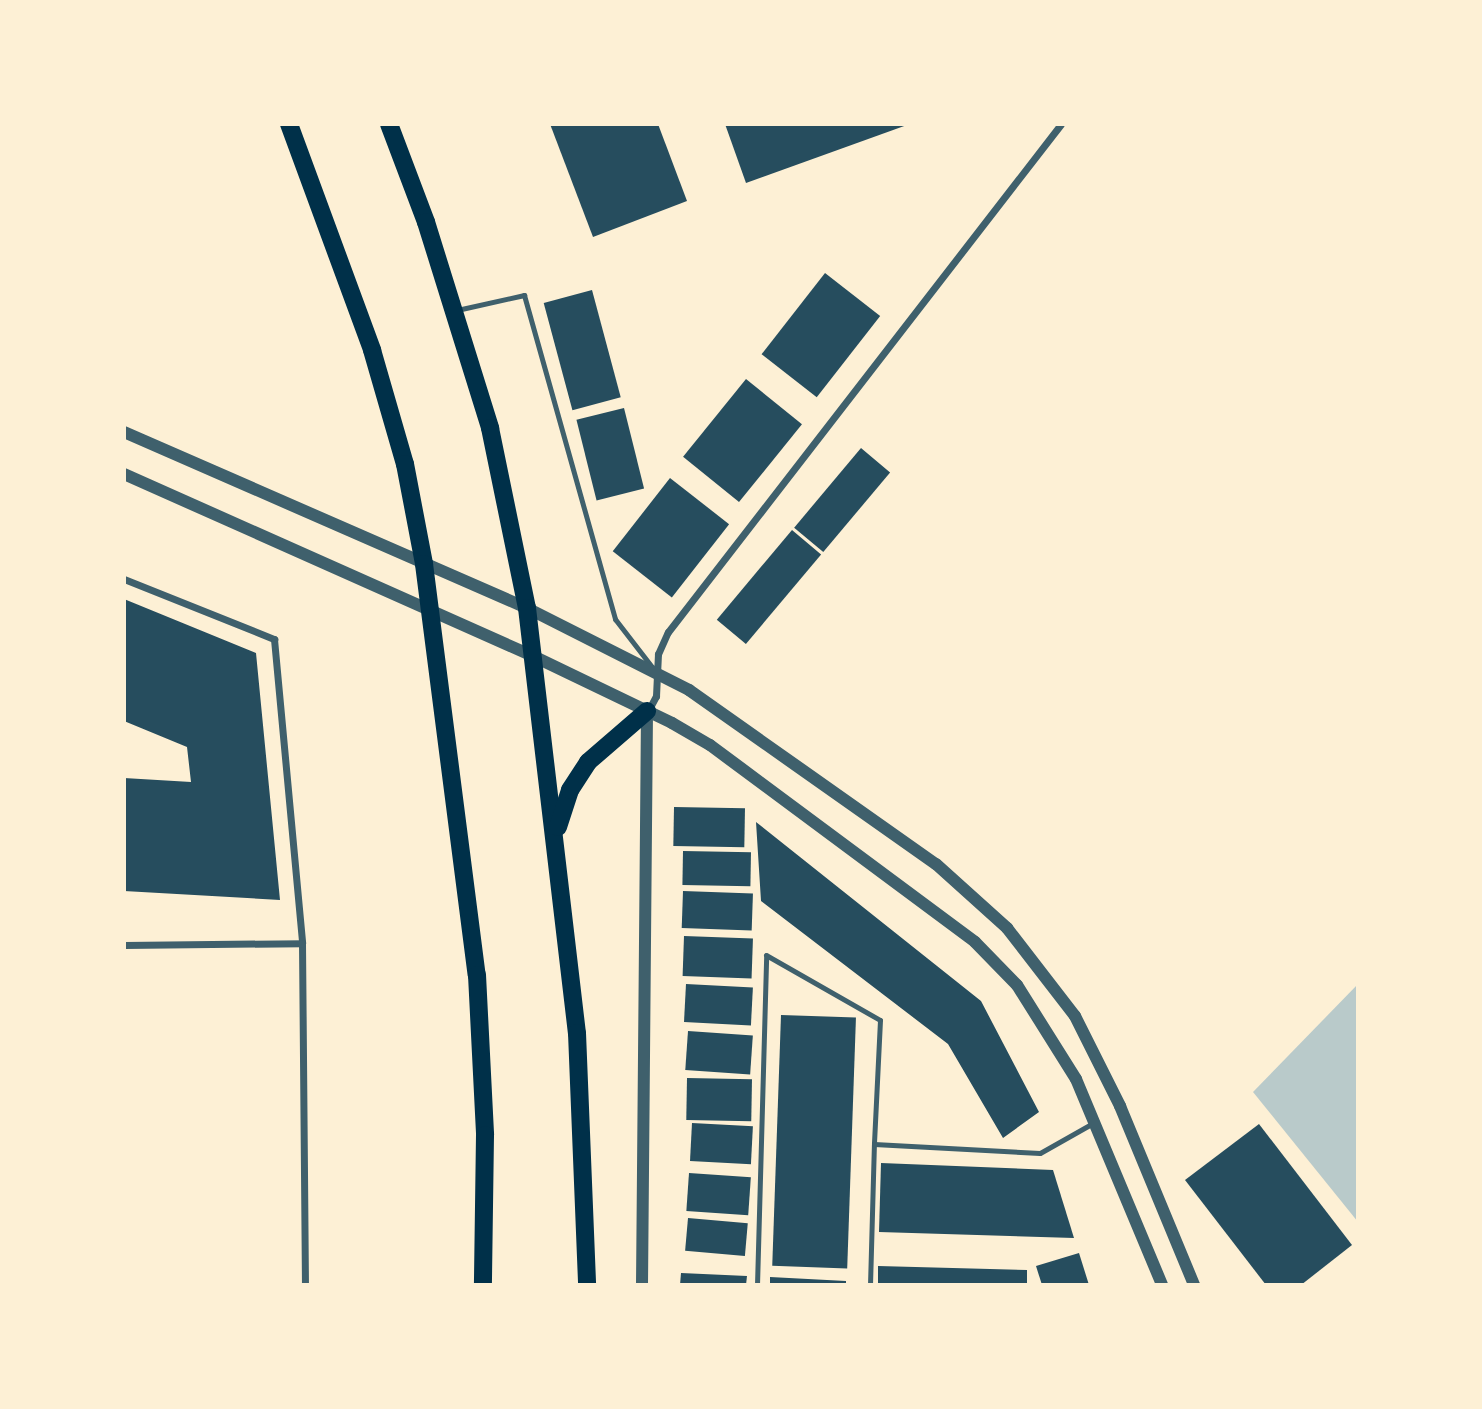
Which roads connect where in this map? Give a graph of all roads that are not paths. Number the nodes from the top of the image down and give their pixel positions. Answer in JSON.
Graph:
{"nodes":[{"id":1,"x":289,"y":124,"type":"edge"},
{"id":2,"x":389,"y":124,"type":"edge"},
{"id":3,"x":1061,"y":124,"type":"edge"},
{"id":4,"x":454,"y":311,"type":"junction"},
{"id":5,"x":124,"y":432,"type":"edge"},
{"id":6,"x":124,"y":474,"type":"edge"},
{"id":7,"x":424,"y":564,"type":"junction"},
{"id":8,"x":124,"y":579,"type":"edge"},
{"id":9,"x":527,"y":608,"type":"junction"},
{"id":10,"x":431,"y":613,"type":"junction"},
{"id":11,"x":536,"y":657,"type":"junction"},
{"id":12,"x":658,"y":675,"type":"junction"},
{"id":13,"x":647,"y":711,"type":"junction"},
{"id":14,"x":556,"y":837,"type":"junction"},
{"id":15,"x":302,"y":943,"type":"junction"},
{"id":16,"x":124,"y":946,"type":"edge"},
{"id":17,"x":1096,"y":1122,"type":"junction"},
{"id":18,"x":874,"y":1144,"type":"junction"},
{"id":19,"x":305,"y":1285,"type":"edge"},
{"id":20,"x":483,"y":1285,"type":"edge"},
{"id":21,"x":587,"y":1285,"type":"edge"},
{"id":22,"x":642,"y":1285,"type":"edge"},
{"id":23,"x":757,"y":1285,"type":"edge"},
{"id":24,"x":870,"y":1285,"type":"edge"},
{"id":25,"x":1162,"y":1285,"type":"edge"},
{"id":26,"x":1194,"y":1285,"type":"edge"}],
"edges":[{"from":1,"to":7,"type":"main road"},
{"from":2,"to":4,"type":"main road"},
{"from":3,"to":12,"type":"street"},
{"from":4,"to":9,"type":"main road"},
{"from":4,"to":12,"type":"lane"},
{"from":5,"to":7,"type":"street"},
{"from":6,"to":10,"type":"street"},
{"from":7,"to":9,"type":"street"},
{"from":7,"to":10,"type":"main road"},
{"from":8,"to":15,"type":"street"},
{"from":9,"to":11,"type":"main road"},
{"from":9,"to":12,"type":"street"},
{"from":10,"to":11,"type":"street"},
{"from":10,"to":20,"type":"main road"},
{"from":11,"to":13,"type":"street"},
{"from":11,"to":14,"type":"main road"},
{"from":12,"to":13,"type":"street"},
{"from":12,"to":26,"type":"street"},
{"from":13,"to":14,"type":"main road"},
{"from":13,"to":17,"type":"street"},
{"from":13,"to":22,"type":"street"},
{"from":14,"to":21,"type":"main road"},
{"from":15,"to":16,"type":"street"},
{"from":15,"to":19,"type":"street"},
{"from":17,"to":18,"type":"lane"},
{"from":17,"to":25,"type":"street"},
{"from":18,"to":23,"type":"lane"},
{"from":18,"to":24,"type":"lane"}]}
